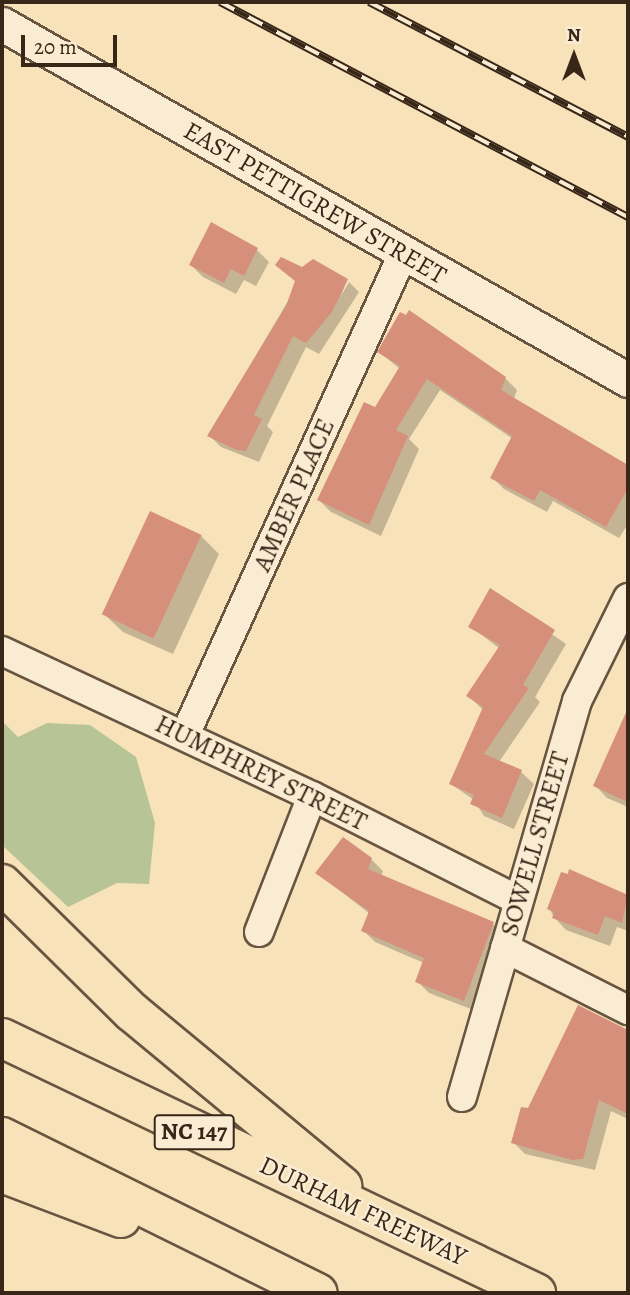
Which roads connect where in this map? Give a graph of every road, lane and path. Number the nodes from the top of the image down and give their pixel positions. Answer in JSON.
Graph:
{"nodes":[{"id":1,"x":2,"y":24,"type":"edge"},
{"id":2,"x":402,"y":254,"type":"junction"},
{"id":3,"x":628,"y":380,"type":"edge"},
{"id":4,"x":628,"y":598,"type":"edge"},
{"id":5,"x":2,"y":650,"type":"edge"},
{"id":6,"x":185,"y":735,"type":"junction"},
{"id":7,"x":312,"y":796,"type":"junction"},
{"id":8,"x":2,"y":884,"type":"edge"},
{"id":9,"x":519,"y":900,"type":"junction"},
{"id":10,"x":259,"y":932,"type":"dead end"},
{"id":11,"x":505,"y":948,"type":"junction"},
{"id":12,"x":628,"y":1010,"type":"edge"},
{"id":13,"x":2,"y":1038,"type":"edge"},
{"id":14,"x":462,"y":1097,"type":"dead end"},
{"id":15,"x":2,"y":1138,"type":"edge"},
{"id":16,"x":2,"y":1173,"type":"edge"},
{"id":17,"x":387,"y":1222,"type":"junction"},
{"id":18,"x":209,"y":1239,"type":"junction"},
{"id":19,"x":318,"y":1293,"type":"edge"},
{"id":20,"x":536,"y":1293,"type":"edge"}],
"edges":[{"from":1,"to":2,"type":"street","name":"EAST PETTIGREW STREET"},
{"from":2,"to":3,"type":"street","name":"EAST PETTIGREW STREET"},
{"from":2,"to":6,"type":"street","name":"AMBER PLACE"},
{"from":4,"to":9,"type":"street","name":"SOWELL STREET"},
{"from":5,"to":6,"type":"street","name":"HUMPHREY STREET"},
{"from":6,"to":7,"type":"street","name":"HUMPHREY STREET"},
{"from":7,"to":9,"type":"street","name":"HUMPHREY STREET"},
{"from":7,"to":10,"type":"street"},
{"from":8,"to":17,"type":"highway"},
{"from":9,"to":11,"type":"street","name":"SOWELL STREET"},
{"from":11,"to":12,"type":"street"},
{"from":11,"to":14,"type":"street","name":"SOWELL STREET"},
{"from":13,"to":17,"type":"highway","name":"DURHAM FREEWAY","number":"NC 147"},
{"from":15,"to":18,"type":"highway"},
{"from":16,"to":18,"type":"highway"},
{"from":17,"to":20,"type":"highway","name":"DURHAM FREEWAY","number":"NC 147"},
{"from":18,"to":19,"type":"highway"}]}
